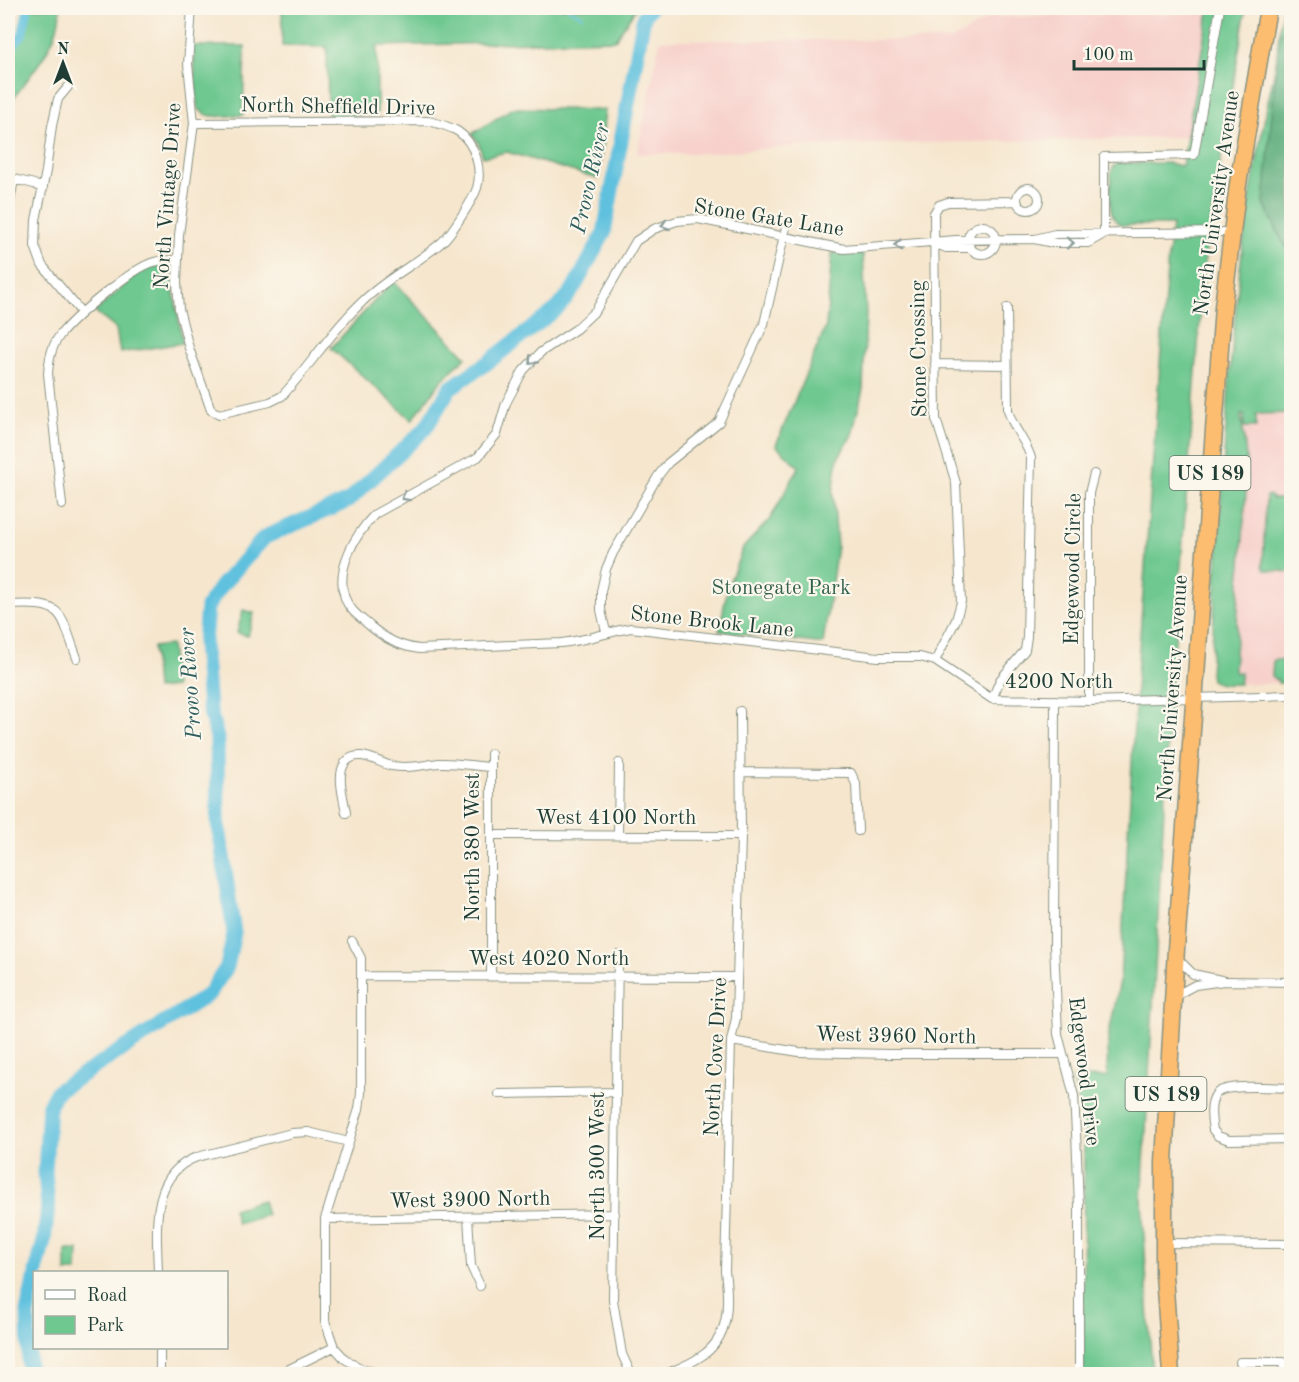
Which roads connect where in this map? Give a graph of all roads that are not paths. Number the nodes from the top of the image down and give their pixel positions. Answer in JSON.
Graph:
{"nodes":[{"id":1,"x":192,"y":8,"type":"edge"},
{"id":2,"x":1220,"y":8,"type":"edge"},
{"id":3,"x":1268,"y":8,"type":"edge"},
{"id":4,"x":68,"y":87,"type":"dead end"},
{"id":5,"x":194,"y":123,"type":"junction"},
{"id":6,"x":14,"y":179,"type":"junction"},
{"id":7,"x":8,"y":187,"type":"edge"},
{"id":8,"x":43,"y":189,"type":"junction"},
{"id":9,"x":1017,"y":201,"type":"dead end"},
{"id":10,"x":8,"y":213,"type":"edge"},
{"id":11,"x":786,"y":227,"type":"dead end"},
{"id":12,"x":1232,"y":232,"type":"junction"},
{"id":13,"x":1104,"y":234,"type":"junction"},
{"id":14,"x":784,"y":238,"type":"junction"},
{"id":15,"x":995,"y":240,"type":"junction"},
{"id":16,"x":934,"y":243,"type":"junction"},
{"id":17,"x":969,"y":244,"type":"junction"},
{"id":18,"x":177,"y":260,"type":"junction"},
{"id":19,"x":1007,"y":308,"type":"dead end"},
{"id":20,"x":81,"y":312,"type":"junction"},
{"id":21,"x":936,"y":364,"type":"junction"},
{"id":22,"x":1007,"y":365,"type":"junction"},
{"id":23,"x":219,"y":414,"type":"joint"},
{"id":24,"x":1094,"y":474,"type":"dead end"},
{"id":25,"x":62,"y":505,"type":"dead end"},
{"id":26,"x":8,"y":605,"type":"edge"},
{"id":27,"x":354,"y":612,"type":"joint"},
{"id":28,"x":606,"y":632,"type":"junction"},
{"id":29,"x":77,"y":658,"type":"dead end"},
{"id":30,"x":935,"y":661,"type":"junction"},
{"id":31,"x":1292,"y":695,"type":"edge"},
{"id":32,"x":1194,"y":698,"type":"junction"},
{"id":33,"x":992,"y":699,"type":"junction"},
{"id":34,"x":1055,"y":700,"type":"junction"},
{"id":35,"x":1089,"y":701,"type":"junction"},
{"id":36,"x":740,"y":711,"type":"dead end"},
{"id":37,"x":491,"y":754,"type":"dead end"},
{"id":38,"x":619,"y":763,"type":"dead end"},
{"id":39,"x":490,"y":767,"type":"junction"},
{"id":40,"x":740,"y":772,"type":"junction"},
{"id":41,"x":346,"y":813,"type":"dead end"},
{"id":42,"x":858,"y":831,"type":"dead end"},
{"id":43,"x":491,"y":835,"type":"junction"},
{"id":44,"x":618,"y":835,"type":"junction"},
{"id":45,"x":741,"y":836,"type":"junction"},
{"id":46,"x":352,"y":941,"type":"dead end"},
{"id":47,"x":618,"y":955,"type":"dead end"},
{"id":48,"x":1175,"y":955,"type":"junction"},
{"id":49,"x":361,"y":976,"type":"junction"},
{"id":50,"x":491,"y":976,"type":"junction"},
{"id":51,"x":617,"y":976,"type":"junction"},
{"id":52,"x":737,"y":977,"type":"junction"},
{"id":53,"x":1224,"y":981,"type":"junction"},
{"id":54,"x":1292,"y":982,"type":"edge"},
{"id":55,"x":1172,"y":1002,"type":"junction"},
{"id":56,"x":731,"y":1041,"type":"junction"},
{"id":57,"x":1062,"y":1054,"type":"junction"},
{"id":58,"x":1292,"y":1088,"type":"edge"},
{"id":59,"x":616,"y":1092,"type":"junction"},
{"id":60,"x":499,"y":1094,"type":"dead end"},
{"id":61,"x":1292,"y":1139,"type":"edge"},
{"id":62,"x":349,"y":1142,"type":"junction"},
{"id":63,"x":615,"y":1214,"type":"junction"},
{"id":64,"x":468,"y":1217,"type":"junction"},
{"id":65,"x":325,"y":1219,"type":"junction"},
{"id":66,"x":1164,"y":1243,"type":"junction"},
{"id":67,"x":1292,"y":1244,"type":"edge"},
{"id":68,"x":158,"y":1271,"type":"edge"},
{"id":69,"x":480,"y":1286,"type":"dead end"},
{"id":70,"x":334,"y":1347,"type":"junction"},
{"id":71,"x":160,"y":1349,"type":"edge"},
{"id":72,"x":1240,"y":1362,"type":"dead end"},
{"id":73,"x":1288,"y":1362,"type":"edge"},
{"id":74,"x":160,"y":1374,"type":"edge"},
{"id":75,"x":279,"y":1374,"type":"edge"},
{"id":76,"x":381,"y":1374,"type":"edge"},
{"id":77,"x":631,"y":1374,"type":"edge"},
{"id":78,"x":666,"y":1374,"type":"edge"},
{"id":79,"x":1079,"y":1374,"type":"edge"},
{"id":80,"x":1171,"y":1374,"type":"edge"},
{"id":81,"x":1283,"y":1374,"type":"edge"}],
"edges":[{"from":1,"to":5,"type":"street","name":"North Vintage Drive"},
{"from":2,"to":13,"type":"street"},
{"from":3,"to":12,"type":"highway","name":"North University Avenue","number":"US 189"},
{"from":4,"to":8,"type":"street"},
{"from":5,"to":18,"type":"street","name":"North Vintage Drive"},
{"from":5,"to":23,"type":"street","name":"North Sheffield Drive"},
{"from":6,"to":7,"type":"street"},
{"from":6,"to":8,"type":"street"},
{"from":6,"to":10,"type":"street"},
{"from":8,"to":20,"type":"street"},
{"from":9,"to":16,"type":"street","name":"Stone Crossing"},
{"from":11,"to":14,"type":"street"},
{"from":12,"to":13,"type":"street","name":"Stone Gate Lane"},
{"from":12,"to":32,"type":"highway","name":"North University Avenue","number":"US 189"},
{"from":13,"to":15,"type":"street","name":"Stone Gate Lane"},
{"from":16,"to":14,"type":"street","name":"Stone Gate Lane","one_way":true},
{"from":14,"to":27,"type":"street","name":"Stone Gate Lane","one_way":true},
{"from":14,"to":28,"type":"street"},
{"from":15,"to":17,"type":"street","name":"Stone Gate Lane"},
{"from":15,"to":17,"type":"street","name":"Stone Gate Lane"},
{"from":15,"to":17,"type":"street"},
{"from":16,"to":17,"type":"street","name":"Stone Gate Lane"},
{"from":16,"to":21,"type":"street","name":"Stone Crossing"},
{"from":18,"to":20,"type":"street"},
{"from":18,"to":23,"type":"street","name":"North Vintage Drive"},
{"from":19,"to":22,"type":"street"},
{"from":20,"to":25,"type":"street"},
{"from":21,"to":22,"type":"street"},
{"from":21,"to":30,"type":"street","name":"Stone Crossing"},
{"from":22,"to":33,"type":"street"},
{"from":24,"to":35,"type":"street","name":"Edgewood Circle"},
{"from":26,"to":29,"type":"street"},
{"from":27,"to":28,"type":"street","name":"Stone Brook Lane"},
{"from":28,"to":30,"type":"street","name":"Stone Brook Lane"},
{"from":30,"to":33,"type":"street","name":"4200 North"},
{"from":31,"to":32,"type":"street","name":"4200 North"},
{"from":32,"to":35,"type":"street","name":"4200 North"},
{"from":32,"to":48,"type":"highway","name":"North University Avenue","number":"US 189"},
{"from":33,"to":34,"type":"street","name":"4200 North"},
{"from":34,"to":35,"type":"street","name":"4200 North"},
{"from":34,"to":57,"type":"street","name":"Edgewood Drive"},
{"from":36,"to":40,"type":"street","name":"North Cove Drive"},
{"from":37,"to":39,"type":"street","name":"North 380 West"},
{"from":38,"to":44,"type":"street"},
{"from":39,"to":41,"type":"street"},
{"from":39,"to":43,"type":"street","name":"North 380 West"},
{"from":40,"to":42,"type":"street"},
{"from":40,"to":45,"type":"street","name":"North Cove Drive"},
{"from":43,"to":44,"type":"street","name":"West 4100 North"},
{"from":43,"to":50,"type":"street","name":"North 380 West"},
{"from":44,"to":45,"type":"street","name":"West 4100 North"},
{"from":45,"to":52,"type":"street","name":"North Cove Drive"},
{"from":46,"to":49,"type":"street"},
{"from":47,"to":51,"type":"street","name":"North 300 West"},
{"from":48,"to":53,"type":"street"},
{"from":48,"to":55,"type":"highway","name":"North University Avenue","number":"US 189"},
{"from":49,"to":50,"type":"street","name":"West 4020 North"},
{"from":49,"to":62,"type":"street"},
{"from":50,"to":51,"type":"street","name":"West 4020 North"},
{"from":51,"to":52,"type":"street","name":"West 4020 North"},
{"from":51,"to":59,"type":"street","name":"North 300 West"},
{"from":52,"to":56,"type":"street","name":"North Cove Drive"},
{"from":53,"to":54,"type":"street"},
{"from":53,"to":55,"type":"street"},
{"from":55,"to":66,"type":"highway","name":"North University Avenue","number":"US 189"},
{"from":56,"to":57,"type":"street","name":"West 3960 North"},
{"from":56,"to":78,"type":"street","name":"North Cove Drive"},
{"from":57,"to":79,"type":"street","name":"Edgewood Drive"},
{"from":58,"to":61,"type":"street"},
{"from":59,"to":60,"type":"street"},
{"from":59,"to":63,"type":"street","name":"North 300 West"},
{"from":62,"to":65,"type":"street"},
{"from":62,"to":68,"type":"street"},
{"from":63,"to":64,"type":"street","name":"West 3900 North"},
{"from":63,"to":77,"type":"street","name":"North 300 West"},
{"from":64,"to":65,"type":"street","name":"West 3900 North"},
{"from":64,"to":69,"type":"street"},
{"from":65,"to":70,"type":"street"},
{"from":66,"to":67,"type":"street"},
{"from":66,"to":80,"type":"highway","name":"North University Avenue","number":"US 189"},
{"from":70,"to":75,"type":"street"},
{"from":70,"to":76,"type":"street"},
{"from":71,"to":74,"type":"street"},
{"from":72,"to":73,"type":"street"},
{"from":73,"to":81,"type":"street"}]}
